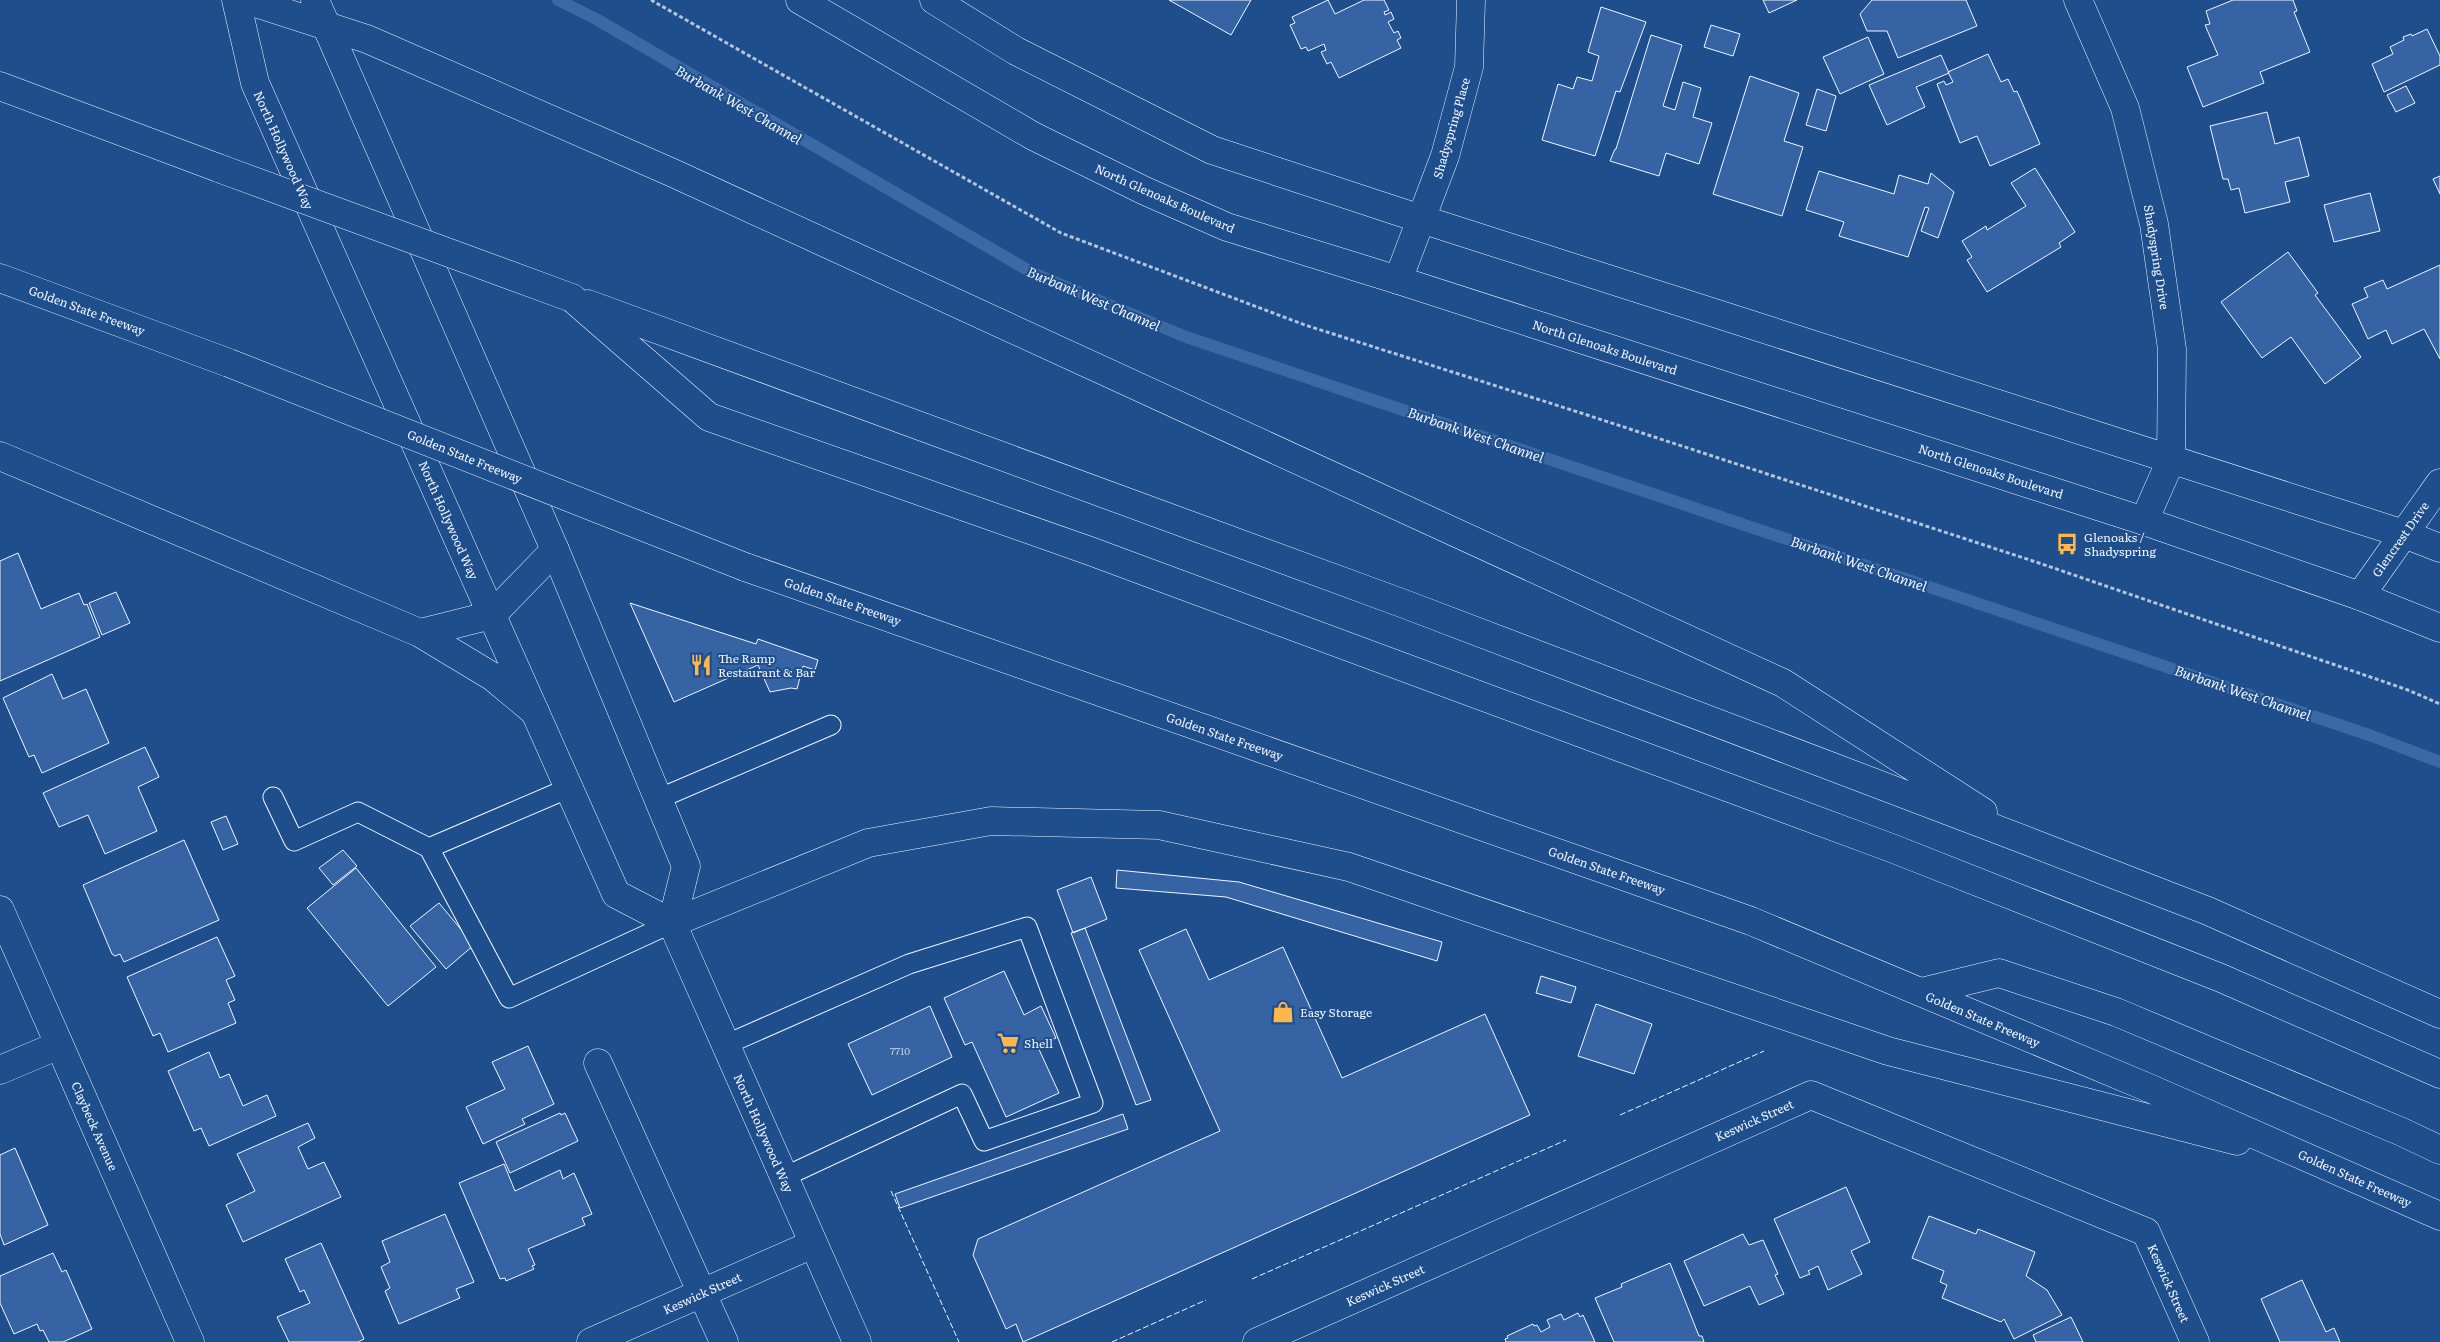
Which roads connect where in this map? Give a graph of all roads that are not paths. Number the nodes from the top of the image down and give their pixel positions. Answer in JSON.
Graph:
{"nodes":[{"id":1,"x":236,"y":0,"type":"edge"},
{"id":2,"x":246,"y":0,"type":"edge"},
{"id":3,"x":315,"y":0,"type":"edge"},
{"id":4,"x":934,"y":0,"type":"edge"},
{"id":5,"x":1471,"y":0,"type":"edge"},
{"id":6,"x":2078,"y":0,"type":"edge"},
{"id":7,"x":815,"y":4,"type":"edge"},
{"id":8,"x":326,"y":26,"type":"junction"},
{"id":9,"x":0,"y":86,"type":"edge"},
{"id":10,"x":1421,"y":219,"type":"junction"},
{"id":11,"x":0,"y":278,"type":"edge"},
{"id":12,"x":1398,"y":280,"type":"junction"},
{"id":13,"x":572,"y":298,"type":"junction"},
{"id":14,"x":0,"y":456,"type":"edge"},
{"id":15,"x":2171,"y":460,"type":"junction"},
{"id":16,"x":2440,"y":483,"type":"edge"},
{"id":17,"x":2144,"y":521,"type":"junction"},
{"id":18,"x":2404,"y":534,"type":"junction"},
{"id":19,"x":2440,"y":548,"type":"edge"},
{"id":20,"x":555,"y":550,"type":"junction"},
{"id":21,"x":2360,"y":596,"type":"junction"},
{"id":22,"x":492,"y":615,"type":"junction"},
{"id":23,"x":2440,"y":628,"type":"edge"},
{"id":24,"x":420,"y":633,"type":"junction"},
{"id":25,"x":535,"y":712,"type":"junction"},
{"id":26,"x":831,"y":725,"type":"dead end"},
{"id":27,"x":569,"y":788,"type":"junction"},
{"id":28,"x":273,"y":798,"type":"dead end"},
{"id":29,"x":658,"y":799,"type":"junction"},
{"id":30,"x":2030,"y":842,"type":"junction"},
{"id":31,"x":429,"y":848,"type":"junction"},
{"id":32,"x":0,"y":910,"type":"edge"},
{"id":33,"x":672,"y":923,"type":"junction"},
{"id":34,"x":1920,"y":992,"type":"junction"},
{"id":35,"x":2440,"y":1014,"type":"edge"},
{"id":36,"x":60,"y":1045,"type":"junction"},
{"id":37,"x":725,"y":1045,"type":"junction"},
{"id":38,"x":598,"y":1063,"type":"dead end"},
{"id":39,"x":0,"y":1070,"type":"edge"},
{"id":40,"x":2440,"y":1074,"type":"edge"},
{"id":41,"x":2440,"y":1150,"type":"edge"},
{"id":42,"x":2320,"y":1162,"type":"junction"},
{"id":43,"x":784,"y":1177,"type":"junction"},
{"id":44,"x":2440,"y":1216,"type":"edge"},
{"id":45,"x":814,"y":1244,"type":"junction"},
{"id":46,"x":702,"y":1293,"type":"junction"},
{"id":47,"x":190,"y":1342,"type":"edge"},
{"id":48,"x":591,"y":1342,"type":"edge"},
{"id":49,"x":724,"y":1342,"type":"edge"},
{"id":50,"x":857,"y":1342,"type":"edge"},
{"id":51,"x":1257,"y":1342,"type":"edge"},
{"id":52,"x":2195,"y":1342,"type":"edge"}],
"edges":[{"from":1,"to":22,"type":"main road","name":"North Hollywood Way"},
{"from":2,"to":8,"type":"main road"},
{"from":3,"to":8,"type":"main road"},
{"from":4,"to":10,"type":"main road"},
{"from":5,"to":10,"type":"main road","name":"Shadyspring Place"},
{"from":6,"to":15,"type":"main road","name":"Shadyspring Drive"},
{"from":7,"to":12,"type":"main road","name":"North Glenoaks Boulevard"},
{"from":8,"to":20,"type":"main road"},
{"from":8,"to":30,"type":"main road"},
{"from":9,"to":13,"type":"main road","bridge":true},
{"from":10,"to":12,"type":"main road","name":"Shadyspring Place"},
{"from":10,"to":15,"type":"main road"},
{"from":11,"to":34,"type":"main road","name":"Golden State Freeway","bridge":true},
{"from":12,"to":17,"type":"main road","name":"North Glenoaks Boulevard"},
{"from":13,"to":30,"type":"main road"},
{"from":13,"to":40,"type":"main road"},
{"from":14,"to":24,"type":"main road"},
{"from":15,"to":17,"type":"main road","name":"Shadyspring Drive"},
{"from":15,"to":18,"type":"main road"},
{"from":16,"to":18,"type":"main road","name":"Glencrest Drive"},
{"from":17,"to":21,"type":"main road","name":"North Glenoaks Boulevard"},
{"from":18,"to":19,"type":"main road"},
{"from":18,"to":21,"type":"main road","name":"Glencrest Drive"},
{"from":20,"to":22,"type":"main road"},
{"from":20,"to":29,"type":"main road"},
{"from":21,"to":23,"type":"main road","name":"North Glenoaks Boulevard"},
{"from":22,"to":24,"type":"main road"},
{"from":22,"to":25,"type":"main road","name":"North Hollywood Way"},
{"from":24,"to":25,"type":"main road"},
{"from":25,"to":27,"type":"main road","name":"North Hollywood Way"},
{"from":26,"to":29,"type":"lane"},
{"from":27,"to":31,"type":"lane"},
{"from":27,"to":33,"type":"main road","name":"North Hollywood Way"},
{"from":28,"to":31,"type":"lane"},
{"from":29,"to":33,"type":"main road"},
{"from":30,"to":35,"type":"main road"},
{"from":31,"to":33,"type":"lane"},
{"from":32,"to":36,"type":"main road","name":"Claybeck Avenue"},
{"from":33,"to":37,"type":"main road","name":"North Hollywood Way"},
{"from":33,"to":42,"type":"main road"},
{"from":34,"to":41,"type":"main road"},
{"from":34,"to":42,"type":"main road","name":"Golden State Freeway"},
{"from":36,"to":39,"type":"main road"},
{"from":36,"to":47,"type":"main road","name":"Claybeck Avenue"},
{"from":37,"to":43,"type":"main road","name":"North Hollywood Way"},
{"from":37,"to":43,"type":"lane"},
{"from":38,"to":46,"type":"main road"},
{"from":42,"to":44,"type":"main road","name":"Golden State Freeway"},
{"from":43,"to":45,"type":"main road","name":"North Hollywood Way"},
{"from":45,"to":46,"type":"main road","name":"Keswick Street"},
{"from":45,"to":50,"type":"main road","name":"North Hollywood Way"},
{"from":46,"to":48,"type":"main road","name":"Keswick Street"},
{"from":46,"to":49,"type":"main road"},
{"from":51,"to":52,"type":"main road","name":"Keswick Street"}]}
